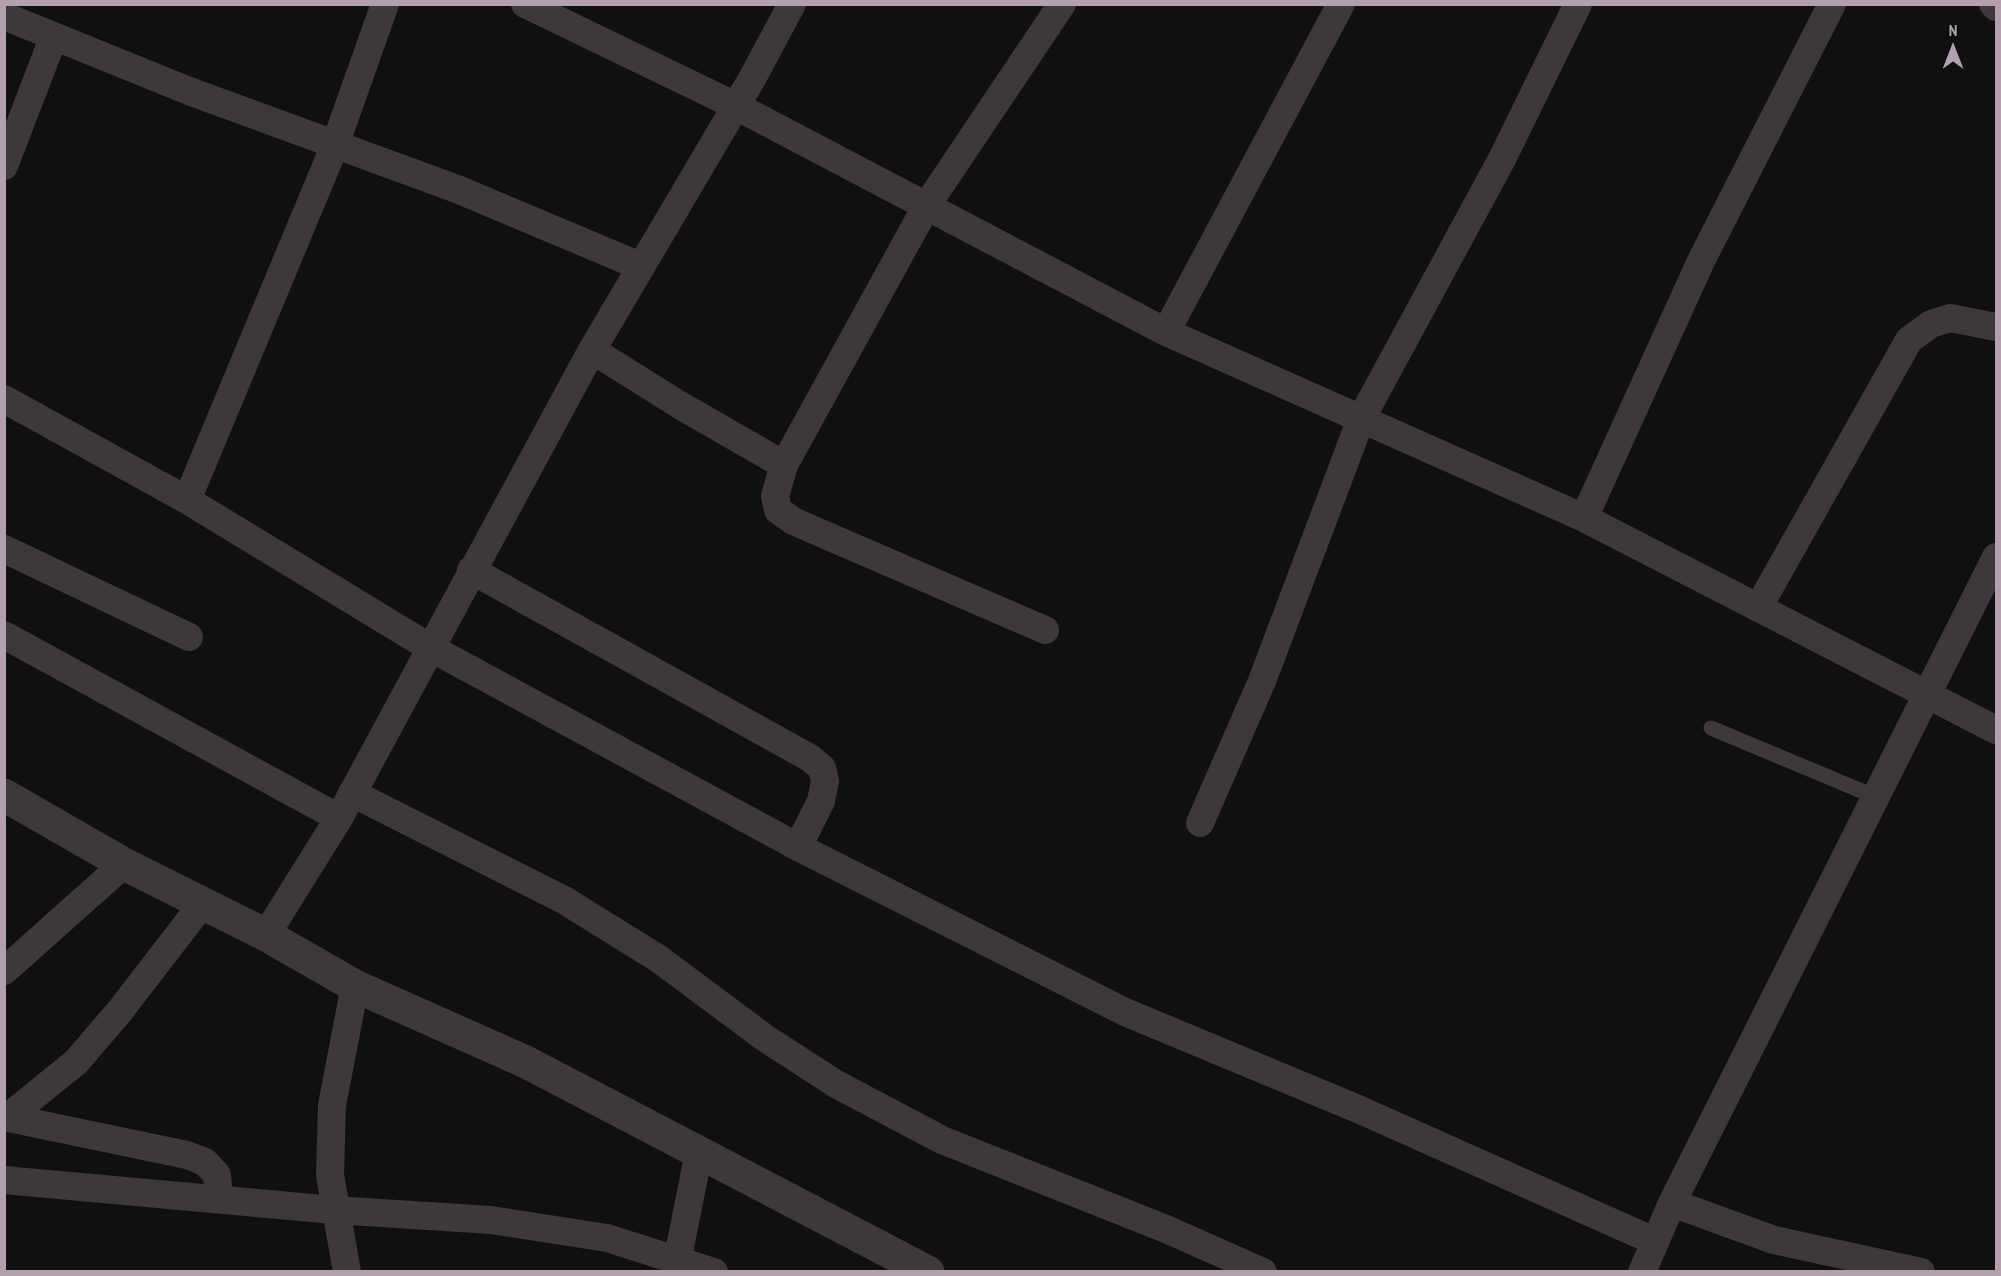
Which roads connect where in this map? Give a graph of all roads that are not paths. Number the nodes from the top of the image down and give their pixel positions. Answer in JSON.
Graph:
{"nodes":[{"id":1,"x":385,"y":4,"type":"edge"},
{"id":2,"x":525,"y":4,"type":"edge"},
{"id":3,"x":792,"y":4,"type":"edge"},
{"id":4,"x":1062,"y":4,"type":"edge"},
{"id":5,"x":1341,"y":4,"type":"edge"},
{"id":6,"x":1578,"y":4,"type":"edge"},
{"id":7,"x":1832,"y":4,"type":"edge"},
{"id":8,"x":1993,"y":4,"type":"edge"},
{"id":9,"x":1996,"y":7,"type":"edge"},
{"id":10,"x":4,"y":16,"type":"edge"},
{"id":11,"x":54,"y":36,"type":"junction"},
{"id":12,"x":736,"y":106,"type":"junction"},
{"id":13,"x":335,"y":145,"type":"junction"},
{"id":14,"x":4,"y":166,"type":"edge"},
{"id":15,"x":927,"y":205,"type":"junction"},
{"id":16,"x":640,"y":266,"type":"junction"},
{"id":17,"x":1996,"y":327,"type":"edge"},
{"id":18,"x":1166,"y":332,"type":"junction"},
{"id":19,"x":592,"y":350,"type":"junction"},
{"id":20,"x":4,"y":399,"type":"edge"},
{"id":21,"x":1361,"y":418,"type":"junction"},
{"id":22,"x":784,"y":465,"type":"junction"},
{"id":23,"x":187,"y":500,"type":"junction"},
{"id":24,"x":1584,"y":518,"type":"junction"},
{"id":25,"x":4,"y":549,"type":"edge"},
{"id":26,"x":1996,"y":557,"type":"edge"},
{"id":27,"x":471,"y":570,"type":"junction"},
{"id":28,"x":1758,"y":608,"type":"junction"},
{"id":29,"x":1045,"y":630,"type":"dead end"},
{"id":30,"x":4,"y":634,"type":"edge"},
{"id":31,"x":189,"y":637,"type":"dead end"},
{"id":32,"x":429,"y":647,"type":"junction"},
{"id":33,"x":1927,"y":696,"type":"junction"},
{"id":34,"x":1711,"y":728,"type":"dead end"},
{"id":35,"x":1996,"y":730,"type":"edge"},
{"id":36,"x":352,"y":793,"type":"junction"},
{"id":37,"x":4,"y":795,"type":"edge"},
{"id":38,"x":1876,"y":797,"type":"junction"},
{"id":39,"x":339,"y":818,"type":"junction"},
{"id":40,"x":1200,"y":823,"type":"dead end"},
{"id":41,"x":798,"y":847,"type":"junction"},
{"id":42,"x":124,"y":864,"type":"junction"},
{"id":43,"x":203,"y":903,"type":"junction"},
{"id":44,"x":266,"y":935,"type":"junction"},
{"id":45,"x":4,"y":971,"type":"edge"},
{"id":46,"x":355,"y":987,"type":"junction"},
{"id":47,"x":6,"y":1117,"type":"edge"},
{"id":48,"x":699,"y":1152,"type":"junction"},
{"id":49,"x":4,"y":1180,"type":"edge"},
{"id":50,"x":219,"y":1198,"type":"junction"},
{"id":51,"x":1672,"y":1203,"type":"junction"},
{"id":52,"x":334,"y":1210,"type":"junction"},
{"id":53,"x":1654,"y":1241,"type":"junction"},
{"id":54,"x":676,"y":1267,"type":"edge"},
{"id":55,"x":916,"y":1269,"type":"edge"},
{"id":56,"x":347,"y":1272,"type":"edge"},
{"id":57,"x":714,"y":1272,"type":"edge"},
{"id":58,"x":1263,"y":1272,"type":"edge"},
{"id":59,"x":1642,"y":1272,"type":"edge"},
{"id":60,"x":1921,"y":1272,"type":"edge"}],
"edges":[{"from":1,"to":13,"type":"street"},
{"from":2,"to":12,"type":"street"},
{"from":3,"to":12,"type":"street"},
{"from":4,"to":15,"type":"street"},
{"from":5,"to":18,"type":"street"},
{"from":6,"to":21,"type":"street"},
{"from":7,"to":24,"type":"street"},
{"from":8,"to":9,"type":"street"},
{"from":10,"to":11,"type":"street"},
{"from":11,"to":13,"type":"street"},
{"from":11,"to":14,"type":"street"},
{"from":12,"to":15,"type":"street"},
{"from":12,"to":16,"type":"street"},
{"from":13,"to":16,"type":"street"},
{"from":13,"to":23,"type":"street"},
{"from":15,"to":18,"type":"street"},
{"from":15,"to":22,"type":"street"},
{"from":16,"to":19,"type":"street"},
{"from":17,"to":28,"type":"street"},
{"from":18,"to":21,"type":"street"},
{"from":19,"to":22,"type":"street"},
{"from":19,"to":27,"type":"street"},
{"from":20,"to":23,"type":"street"},
{"from":21,"to":24,"type":"street"},
{"from":21,"to":40,"type":"street"},
{"from":22,"to":29,"type":"street"},
{"from":23,"to":32,"type":"street"},
{"from":24,"to":28,"type":"street"},
{"from":25,"to":31,"type":"street"},
{"from":26,"to":33,"type":"street"},
{"from":27,"to":32,"type":"street"},
{"from":27,"to":41,"type":"street"},
{"from":28,"to":33,"type":"street"},
{"from":30,"to":39,"type":"street"},
{"from":32,"to":36,"type":"street"},
{"from":32,"to":41,"type":"street"},
{"from":33,"to":35,"type":"street"},
{"from":33,"to":38,"type":"street"},
{"from":34,"to":38,"type":"lane"},
{"from":36,"to":39,"type":"street"},
{"from":36,"to":58,"type":"street"},
{"from":37,"to":42,"type":"street"},
{"from":38,"to":51,"type":"street"},
{"from":39,"to":44,"type":"street"},
{"from":41,"to":53,"type":"street"},
{"from":42,"to":43,"type":"street"},
{"from":42,"to":45,"type":"street"},
{"from":43,"to":44,"type":"street"},
{"from":43,"to":47,"type":"street"},
{"from":44,"to":46,"type":"street"},
{"from":46,"to":48,"type":"street"},
{"from":46,"to":52,"type":"street"},
{"from":47,"to":50,"type":"street"},
{"from":48,"to":54,"type":"street"},
{"from":48,"to":55,"type":"street"},
{"from":49,"to":50,"type":"street"},
{"from":50,"to":52,"type":"street"},
{"from":51,"to":53,"type":"street"},
{"from":51,"to":60,"type":"street"},
{"from":52,"to":54,"type":"street"},
{"from":52,"to":56,"type":"street"},
{"from":53,"to":59,"type":"street"},
{"from":54,"to":57,"type":"street"}]}
